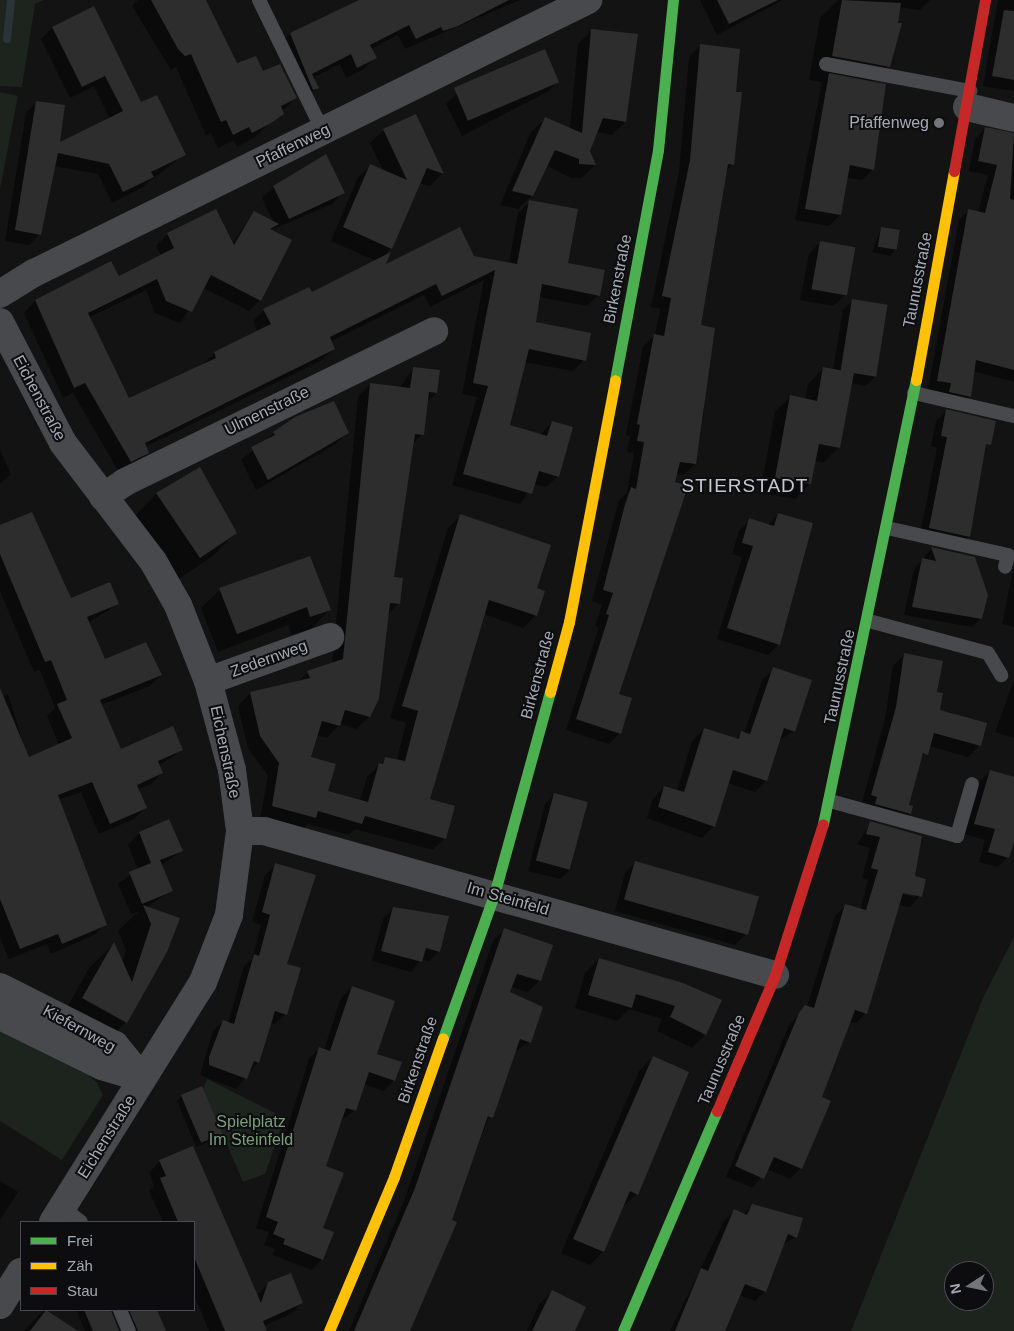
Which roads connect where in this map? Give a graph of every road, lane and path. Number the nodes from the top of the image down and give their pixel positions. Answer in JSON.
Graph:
{"nodes":[{"id":1,"x":260,"y":0,"type":"edge"},
{"id":2,"x":588,"y":0,"type":"edge"},
{"id":3,"x":673,"y":0,"type":"edge"},
{"id":4,"x":985,"y":0,"type":"edge"},
{"id":5,"x":826,"y":64,"type":"dead end"},
{"id":6,"x":968,"y":99,"type":"junction"},
{"id":7,"x":1014,"y":118,"type":"edge"},
{"id":8,"x":323,"y":131,"type":"junction"},
{"id":9,"x":0,"y":294,"type":"edge"},
{"id":10,"x":0,"y":322,"type":"edge"},
{"id":11,"x":434,"y":331,"type":"dead end"},
{"id":12,"x":914,"y":392,"type":"junction"},
{"id":13,"x":1014,"y":416,"type":"edge"},
{"id":14,"x":103,"y":497,"type":"junction"},
{"id":15,"x":887,"y":528,"type":"junction"},
{"id":16,"x":1005,"y":567,"type":"dead end"},
{"id":17,"x":869,"y":621,"type":"junction"},
{"id":18,"x":330,"y":637,"type":"dead end"},
{"id":19,"x":1001,"y":675,"type":"dead end"},
{"id":20,"x":208,"y":681,"type":"junction"},
{"id":21,"x":972,"y":784,"type":"dead end"},
{"id":22,"x":830,"y":801,"type":"junction"},
{"id":23,"x":240,"y":831,"type":"junction"},
{"id":24,"x":494,"y":895,"type":"junction"},
{"id":25,"x":775,"y":976,"type":"junction"},
{"id":26,"x":0,"y":987,"type":"edge"},
{"id":27,"x":0,"y":1016,"type":"edge"},
{"id":28,"x":144,"y":1078,"type":"junction"},
{"id":29,"x":65,"y":1217,"type":"edge"},
{"id":30,"x":20,"y":1274,"type":"edge"},
{"id":31,"x":0,"y":1305,"type":"edge"},
{"id":32,"x":120,"y":1311,"type":"edge"},
{"id":33,"x":129,"y":1331,"type":"edge"},
{"id":34,"x":329,"y":1331,"type":"edge"},
{"id":35,"x":623,"y":1331,"type":"edge"}],
"edges":[{"from":1,"to":8,"type":"lane"},
{"from":2,"to":8,"type":"street","name":"Pfaffenweg"},
{"from":3,"to":24,"type":"street","name":"Birkenstraße"},
{"from":4,"to":6,"type":"street","name":"Taunusstraße"},
{"from":5,"to":6,"type":"lane"},
{"from":6,"to":7,"type":"street"},
{"from":6,"to":12,"type":"street","name":"Taunusstraße"},
{"from":8,"to":9,"type":"street","name":"Pfaffenweg"},
{"from":10,"to":14,"type":"street","name":"Eichenstraße"},
{"from":11,"to":14,"type":"street","name":"Ulmenstraße"},
{"from":12,"to":13,"type":"lane"},
{"from":12,"to":15,"type":"street","name":"Taunusstraße"},
{"from":14,"to":20,"type":"street","name":"Eichenstraße"},
{"from":15,"to":16,"type":"lane"},
{"from":15,"to":17,"type":"street","name":"Taunusstraße"},
{"from":17,"to":19,"type":"lane"},
{"from":17,"to":22,"type":"street","name":"Taunusstraße"},
{"from":18,"to":20,"type":"street","name":"Zedernweg"},
{"from":20,"to":23,"type":"street","name":"Eichenstraße"},
{"from":21,"to":22,"type":"lane"},
{"from":22,"to":25,"type":"street","name":"Taunusstraße"},
{"from":23,"to":24,"type":"street","name":"Im Steinfeld"},
{"from":23,"to":28,"type":"street","name":"Eichenstraße"},
{"from":24,"to":25,"type":"street","name":"Im Steinfeld"},
{"from":24,"to":34,"type":"street","name":"Birkenstraße"},
{"from":25,"to":35,"type":"street","name":"Taunusstraße"},
{"from":26,"to":28,"type":"street","name":"Kiefernweg"},
{"from":27,"to":28,"type":"street","name":"Kiefernweg"},
{"from":28,"to":29,"type":"street","name":"Eichenstraße"},
{"from":30,"to":31,"type":"street"},
{"from":32,"to":33,"type":"lane"}]}
